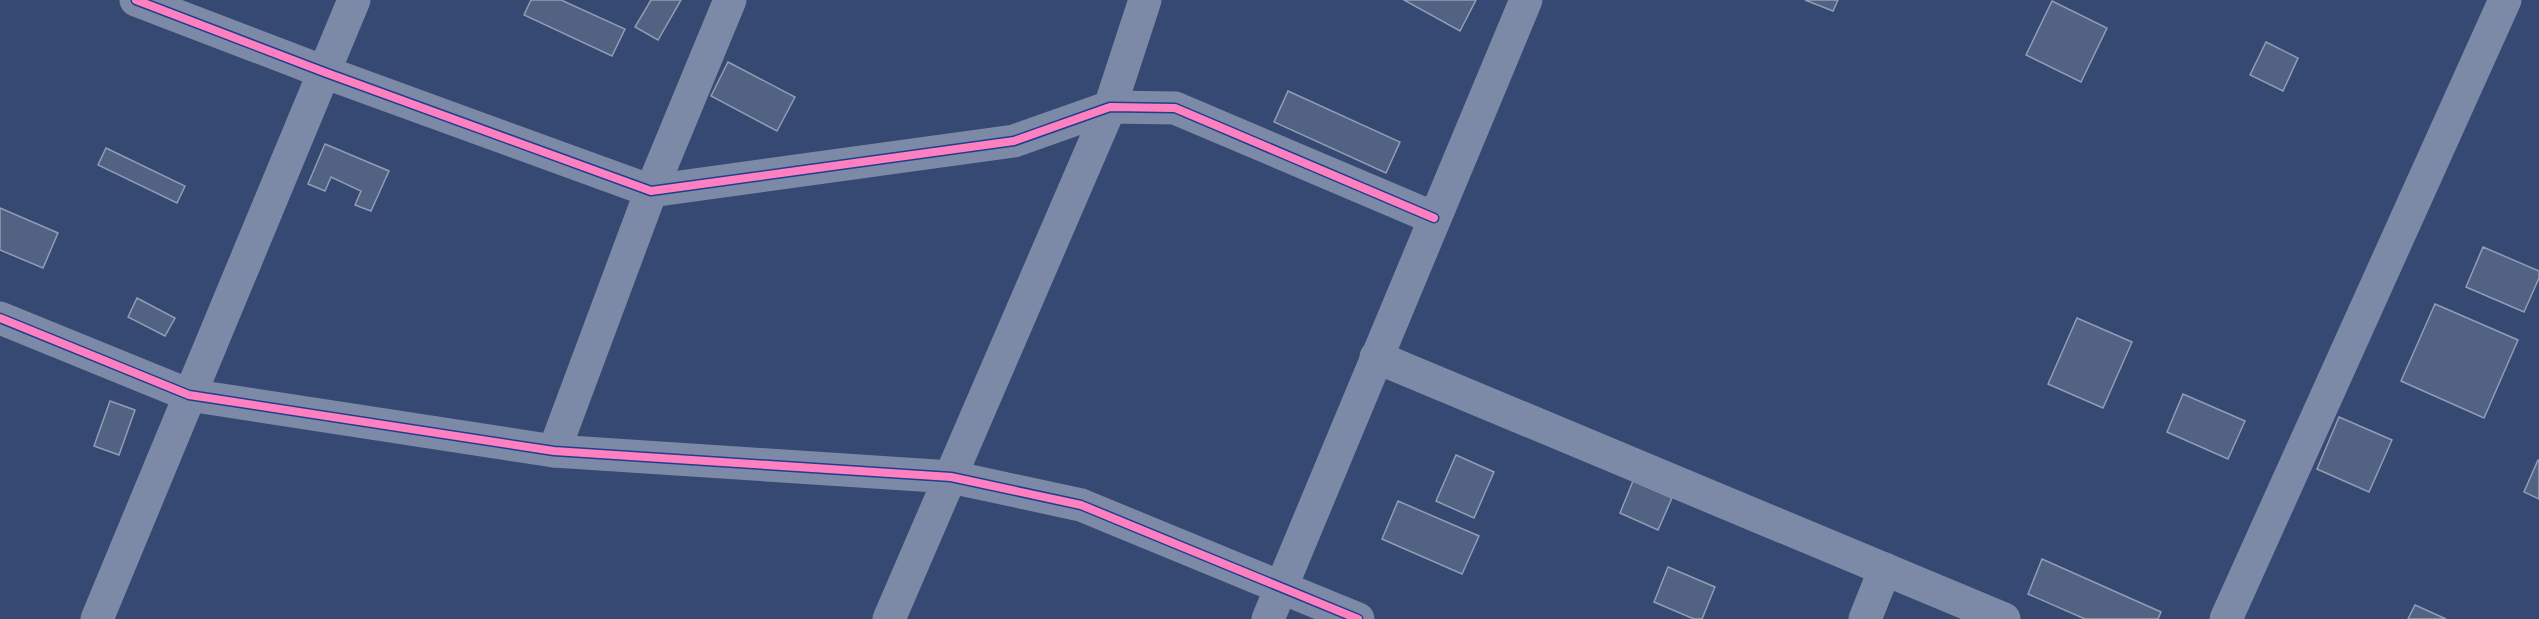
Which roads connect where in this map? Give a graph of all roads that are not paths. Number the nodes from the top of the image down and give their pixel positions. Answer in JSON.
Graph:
{"nodes":[{"id":1,"x":136,"y":0,"type":"edge"},
{"id":2,"x":354,"y":0,"type":"edge"},
{"id":3,"x":730,"y":0,"type":"edge"},
{"id":4,"x":1145,"y":0,"type":"edge"},
{"id":5,"x":1526,"y":0,"type":"edge"},
{"id":6,"x":2505,"y":0,"type":"edge"},
{"id":7,"x":324,"y":72,"type":"junction"},
{"id":8,"x":1110,"y":107,"type":"junction"},
{"id":9,"x":651,"y":191,"type":"junction"},
{"id":10,"x":1434,"y":218,"type":"junction"},
{"id":11,"x":0,"y":318,"type":"edge"},
{"id":12,"x":1376,"y":357,"type":"junction"},
{"id":13,"x":189,"y":395,"type":"junction"},
{"id":14,"x":555,"y":451,"type":"junction"},
{"id":15,"x":951,"y":477,"type":"junction"},
{"id":16,"x":1885,"y":569,"type":"junction"},
{"id":17,"x":1282,"y":586,"type":"junction"},
{"id":18,"x":97,"y":619,"type":"edge"},
{"id":19,"x":889,"y":619,"type":"edge"},
{"id":20,"x":1268,"y":619,"type":"edge"},
{"id":21,"x":1358,"y":619,"type":"edge"},
{"id":22,"x":1865,"y":619,"type":"edge"},
{"id":23,"x":2004,"y":619,"type":"edge"},
{"id":24,"x":2226,"y":619,"type":"edge"}],
"edges":[{"from":1,"to":7,"type":"street"},
{"from":2,"to":7,"type":"street"},
{"from":3,"to":9,"type":"street"},
{"from":4,"to":8,"type":"street"},
{"from":5,"to":10,"type":"street"},
{"from":6,"to":24,"type":"street"},
{"from":7,"to":9,"type":"street"},
{"from":7,"to":13,"type":"street"},
{"from":8,"to":9,"type":"street"},
{"from":8,"to":10,"type":"street"},
{"from":8,"to":15,"type":"street"},
{"from":9,"to":14,"type":"street"},
{"from":10,"to":12,"type":"street"},
{"from":11,"to":13,"type":"street"},
{"from":12,"to":16,"type":"street"},
{"from":12,"to":17,"type":"street"},
{"from":13,"to":14,"type":"street"},
{"from":13,"to":18,"type":"street"},
{"from":14,"to":15,"type":"street"},
{"from":15,"to":17,"type":"street"},
{"from":15,"to":19,"type":"street"},
{"from":16,"to":22,"type":"street"},
{"from":16,"to":23,"type":"street"},
{"from":17,"to":20,"type":"street"},
{"from":17,"to":21,"type":"street"}]}
